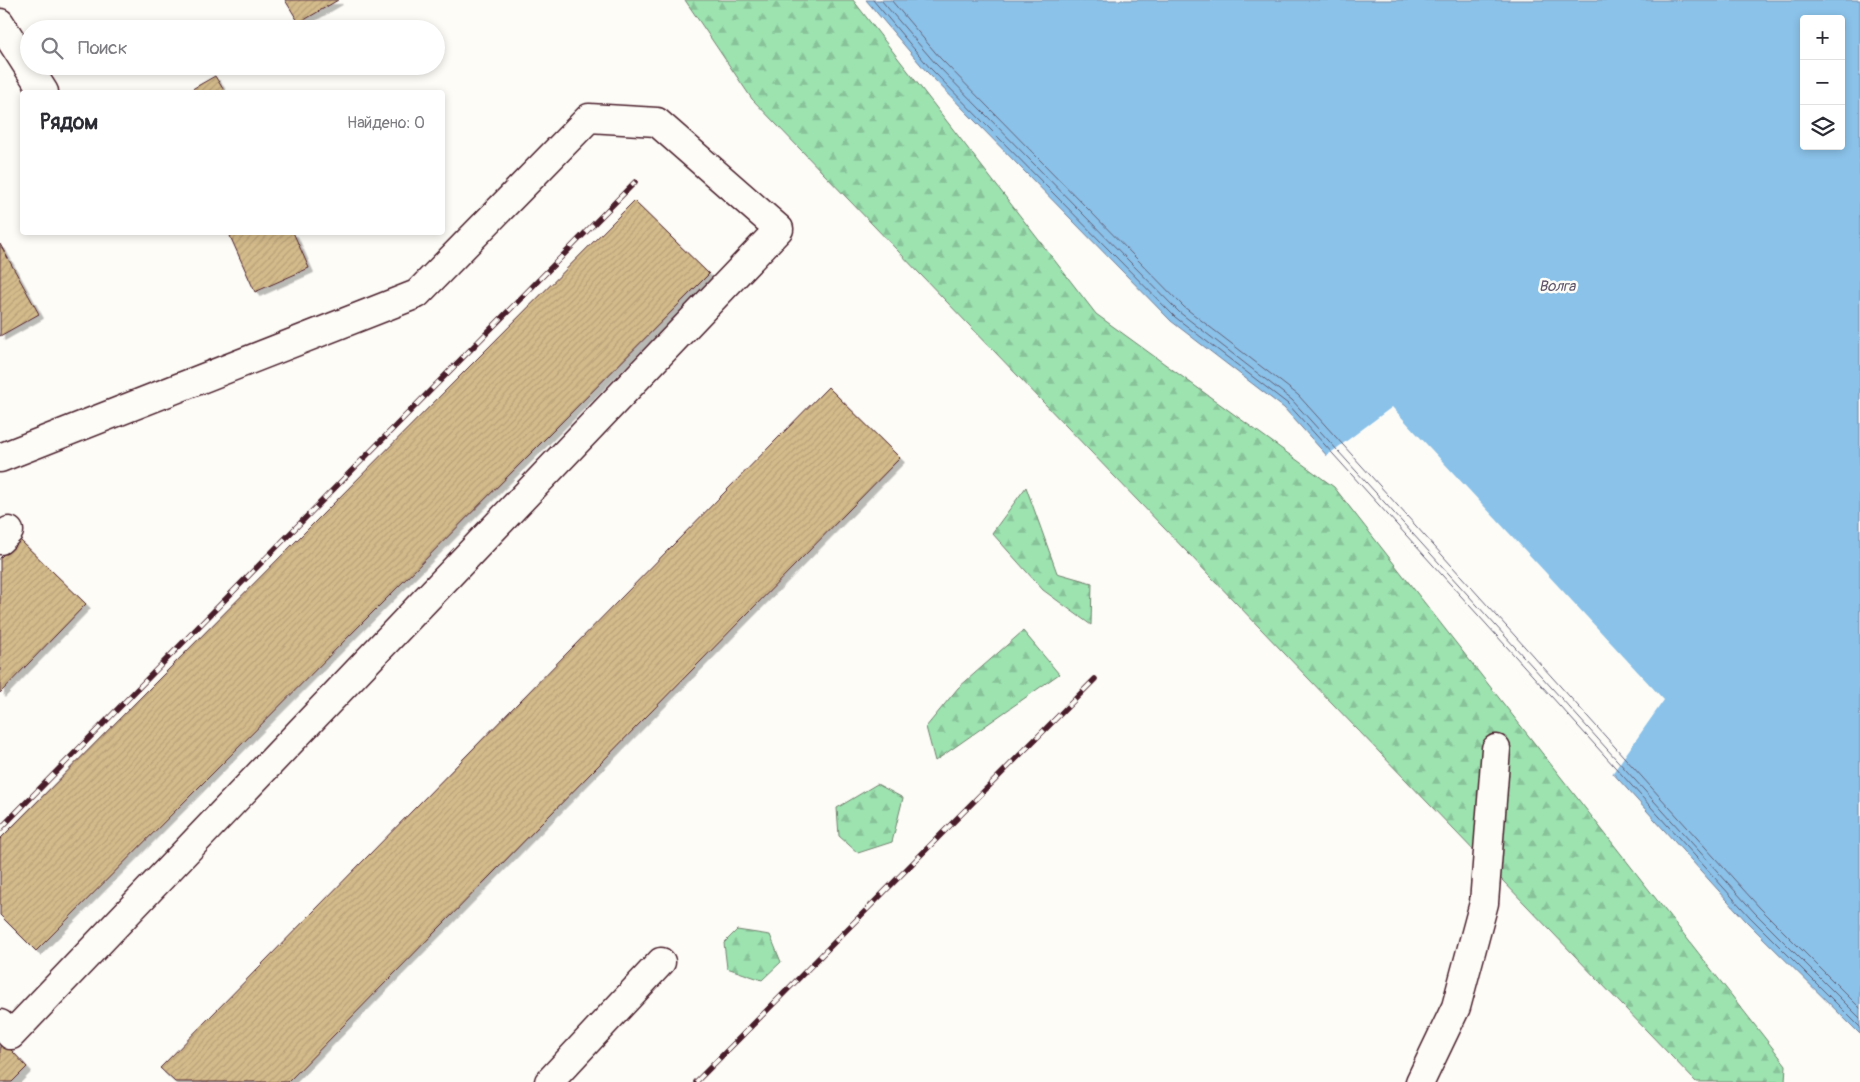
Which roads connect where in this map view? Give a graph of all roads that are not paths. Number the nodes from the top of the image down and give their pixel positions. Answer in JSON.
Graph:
{"nodes":[{"id":1,"x":0,"y":23,"type":"edge"},
{"id":2,"x":20,"y":54,"type":"edge"},
{"id":3,"x":33,"y":75,"type":"edge"},
{"id":4,"x":43,"y":90,"type":"edge"},
{"id":5,"x":0,"y":458,"type":"edge"},
{"id":6,"x":1496,"y":749,"type":"dead end"},
{"id":7,"x":661,"y":962,"type":"dead end"},
{"id":8,"x":0,"y":1024,"type":"edge"},
{"id":9,"x":549,"y":1082,"type":"edge"},
{"id":10,"x":1420,"y":1082,"type":"edge"}],
"edges":[{"from":1,"to":2,"type":"street"},
{"from":3,"to":4,"type":"street"},
{"from":5,"to":8,"type":"street"},
{"from":6,"to":10,"type":"street"},
{"from":7,"to":9,"type":"street"}]}
